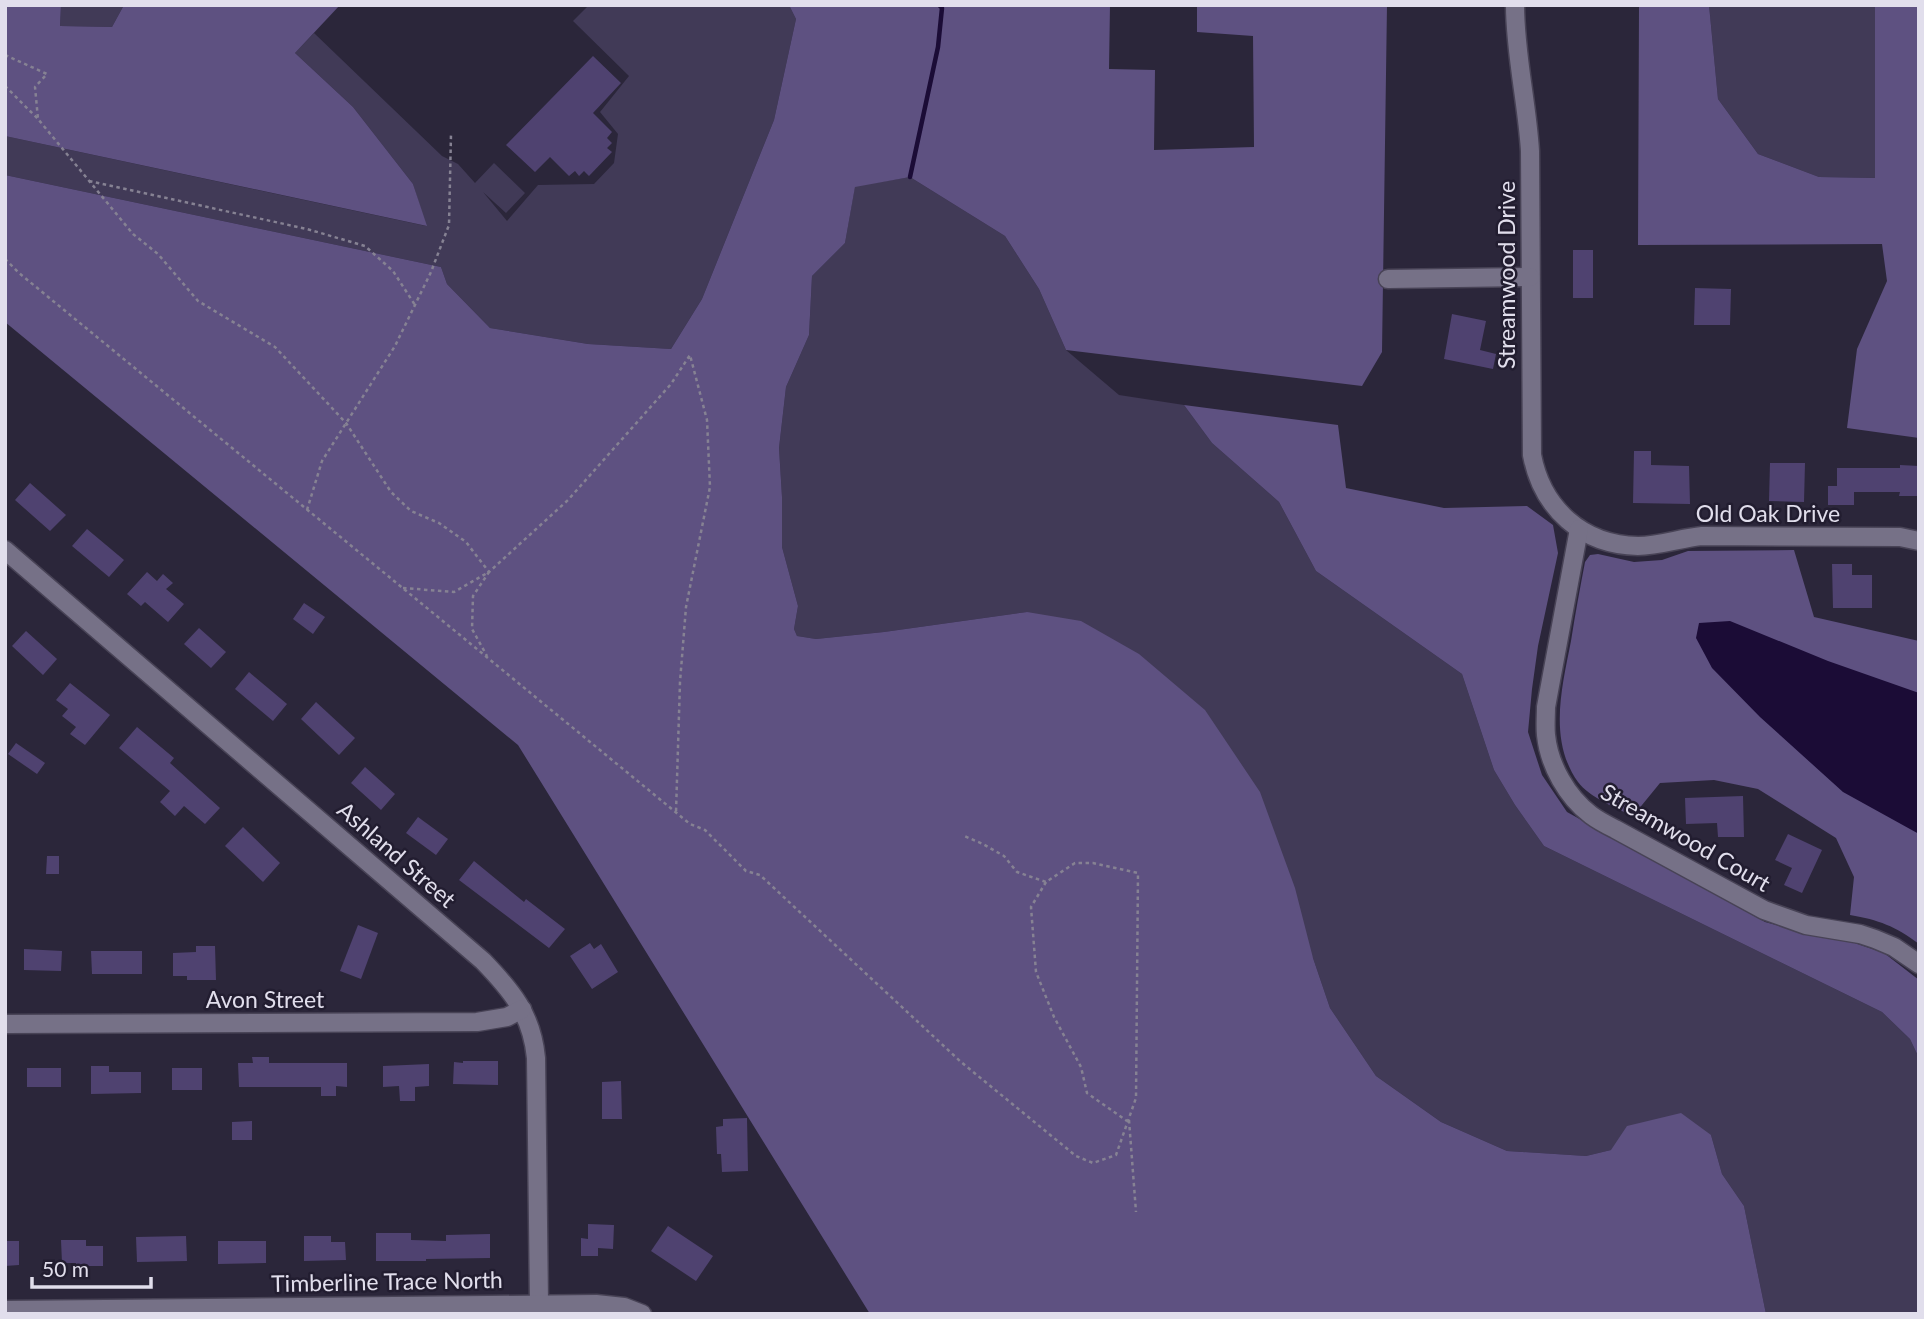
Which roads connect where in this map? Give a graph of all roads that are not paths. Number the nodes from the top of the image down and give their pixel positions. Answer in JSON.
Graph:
{"nodes":[{"id":1,"x":1515,"y":5,"type":"edge"},
{"id":2,"x":1530,"y":277,"type":"junction"},
{"id":3,"x":1388,"y":279,"type":"dead end"},
{"id":4,"x":1580,"y":529,"type":"junction"},
{"id":5,"x":1919,"y":541,"type":"edge"},
{"id":6,"x":5,"y":550,"type":"edge"},
{"id":7,"x":1919,"y":964,"type":"edge"},
{"id":8,"x":522,"y":1009,"type":"junction"},
{"id":9,"x":5,"y":1024,"type":"edge"},
{"id":10,"x":539,"y":1303,"type":"junction"},
{"id":11,"x":5,"y":1310,"type":"edge"},
{"id":12,"x":188,"y":1311,"type":"edge"},
{"id":13,"x":642,"y":1314,"type":"edge"}],
"edges":[{"from":1,"to":2,"type":"street","name":"Streamwood Drive"},
{"from":2,"to":3,"type":"street"},
{"from":2,"to":4,"type":"street","name":"Streamwood Drive"},
{"from":4,"to":5,"type":"street","name":"Old Oak Drive"},
{"from":4,"to":7,"type":"street","name":"Streamwood Court"},
{"from":6,"to":8,"type":"street","name":"Ashland Street"},
{"from":8,"to":9,"type":"street","name":"Avon Street"},
{"from":8,"to":10,"type":"street","name":"Ashland Street"},
{"from":10,"to":12,"type":"street","name":"Timberline Trace North"},
{"from":10,"to":13,"type":"street","name":"Timberline Trace North"},
{"from":11,"to":12,"type":"street","name":"Timberline Trace North"}]}
